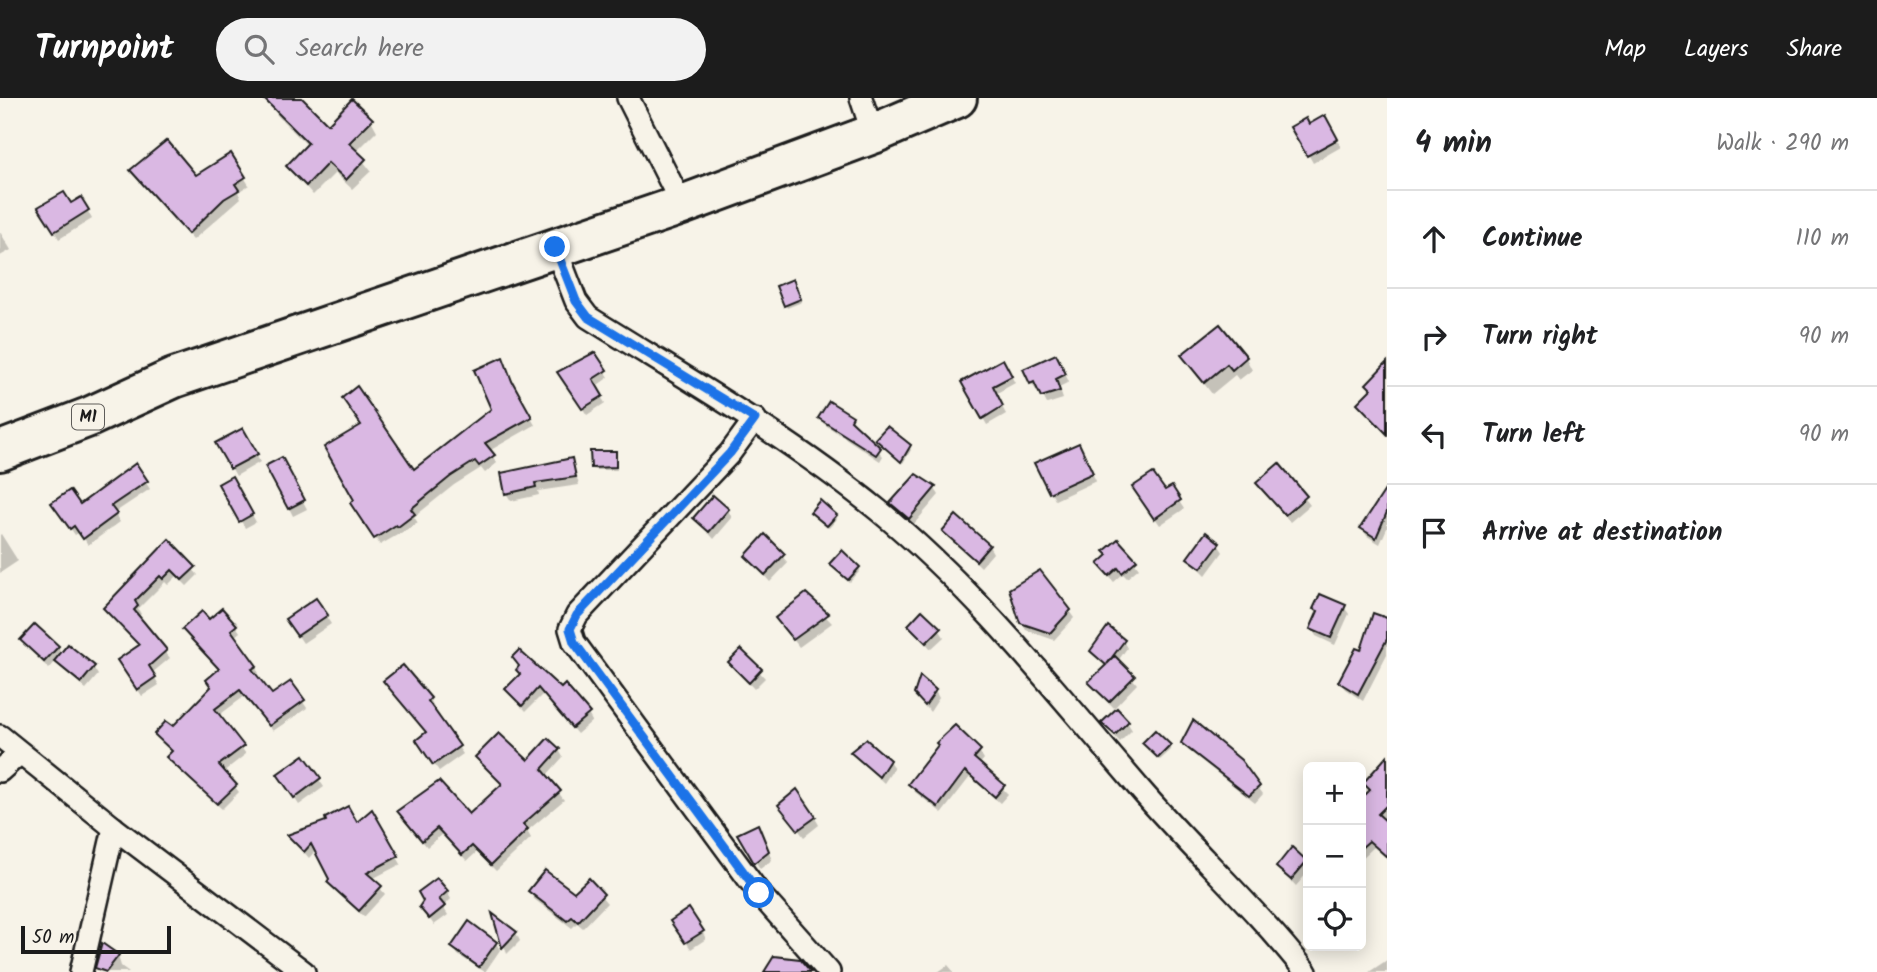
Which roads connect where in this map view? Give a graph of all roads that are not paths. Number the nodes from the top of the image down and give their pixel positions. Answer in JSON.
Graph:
{"nodes":[{"id":1,"x":628,"y":98,"type":"edge"},
{"id":2,"x":861,"y":98,"type":"edge"},
{"id":3,"x":957,"y":98,"type":"edge"},
{"id":4,"x":873,"y":134,"type":"junction"},
{"id":5,"x":682,"y":205,"type":"junction"},
{"id":6,"x":555,"y":247,"type":"junction"},
{"id":7,"x":174,"y":378,"type":"junction"},
{"id":8,"x":755,"y":419,"type":"junction"},
{"id":9,"x":0,"y":429,"type":"edge"},
{"id":10,"x":0,"y":451,"type":"edge"},
{"id":11,"x":0,"y":736,"type":"edge"},
{"id":12,"x":20,"y":753,"type":"junction"},
{"id":13,"x":0,"y":771,"type":"edge"},
{"id":14,"x":114,"y":828,"type":"junction"},
{"id":15,"x":81,"y":972,"type":"edge"},
{"id":16,"x":304,"y":972,"type":"edge"},
{"id":17,"x":829,"y":972,"type":"edge"},
{"id":18,"x":1306,"y":972,"type":"edge"}],
"edges":[{"from":1,"to":5,"type":"street"},
{"from":2,"to":4,"type":"street"},
{"from":3,"to":4,"type":"highway","number":"M1"},
{"from":4,"to":5,"type":"highway","number":"M1"},
{"from":5,"to":6,"type":"highway","number":"M1"},
{"from":6,"to":7,"type":"highway","number":"M1"},
{"from":6,"to":8,"type":"street"},
{"from":7,"to":9,"type":"highway","number":"M1"},
{"from":7,"to":10,"type":"highway","number":"M1"},
{"from":8,"to":17,"type":"street"},
{"from":8,"to":18,"type":"street"},
{"from":11,"to":12,"type":"street"},
{"from":12,"to":13,"type":"street"},
{"from":12,"to":14,"type":"street"},
{"from":14,"to":15,"type":"street"},
{"from":14,"to":16,"type":"street"}]}
